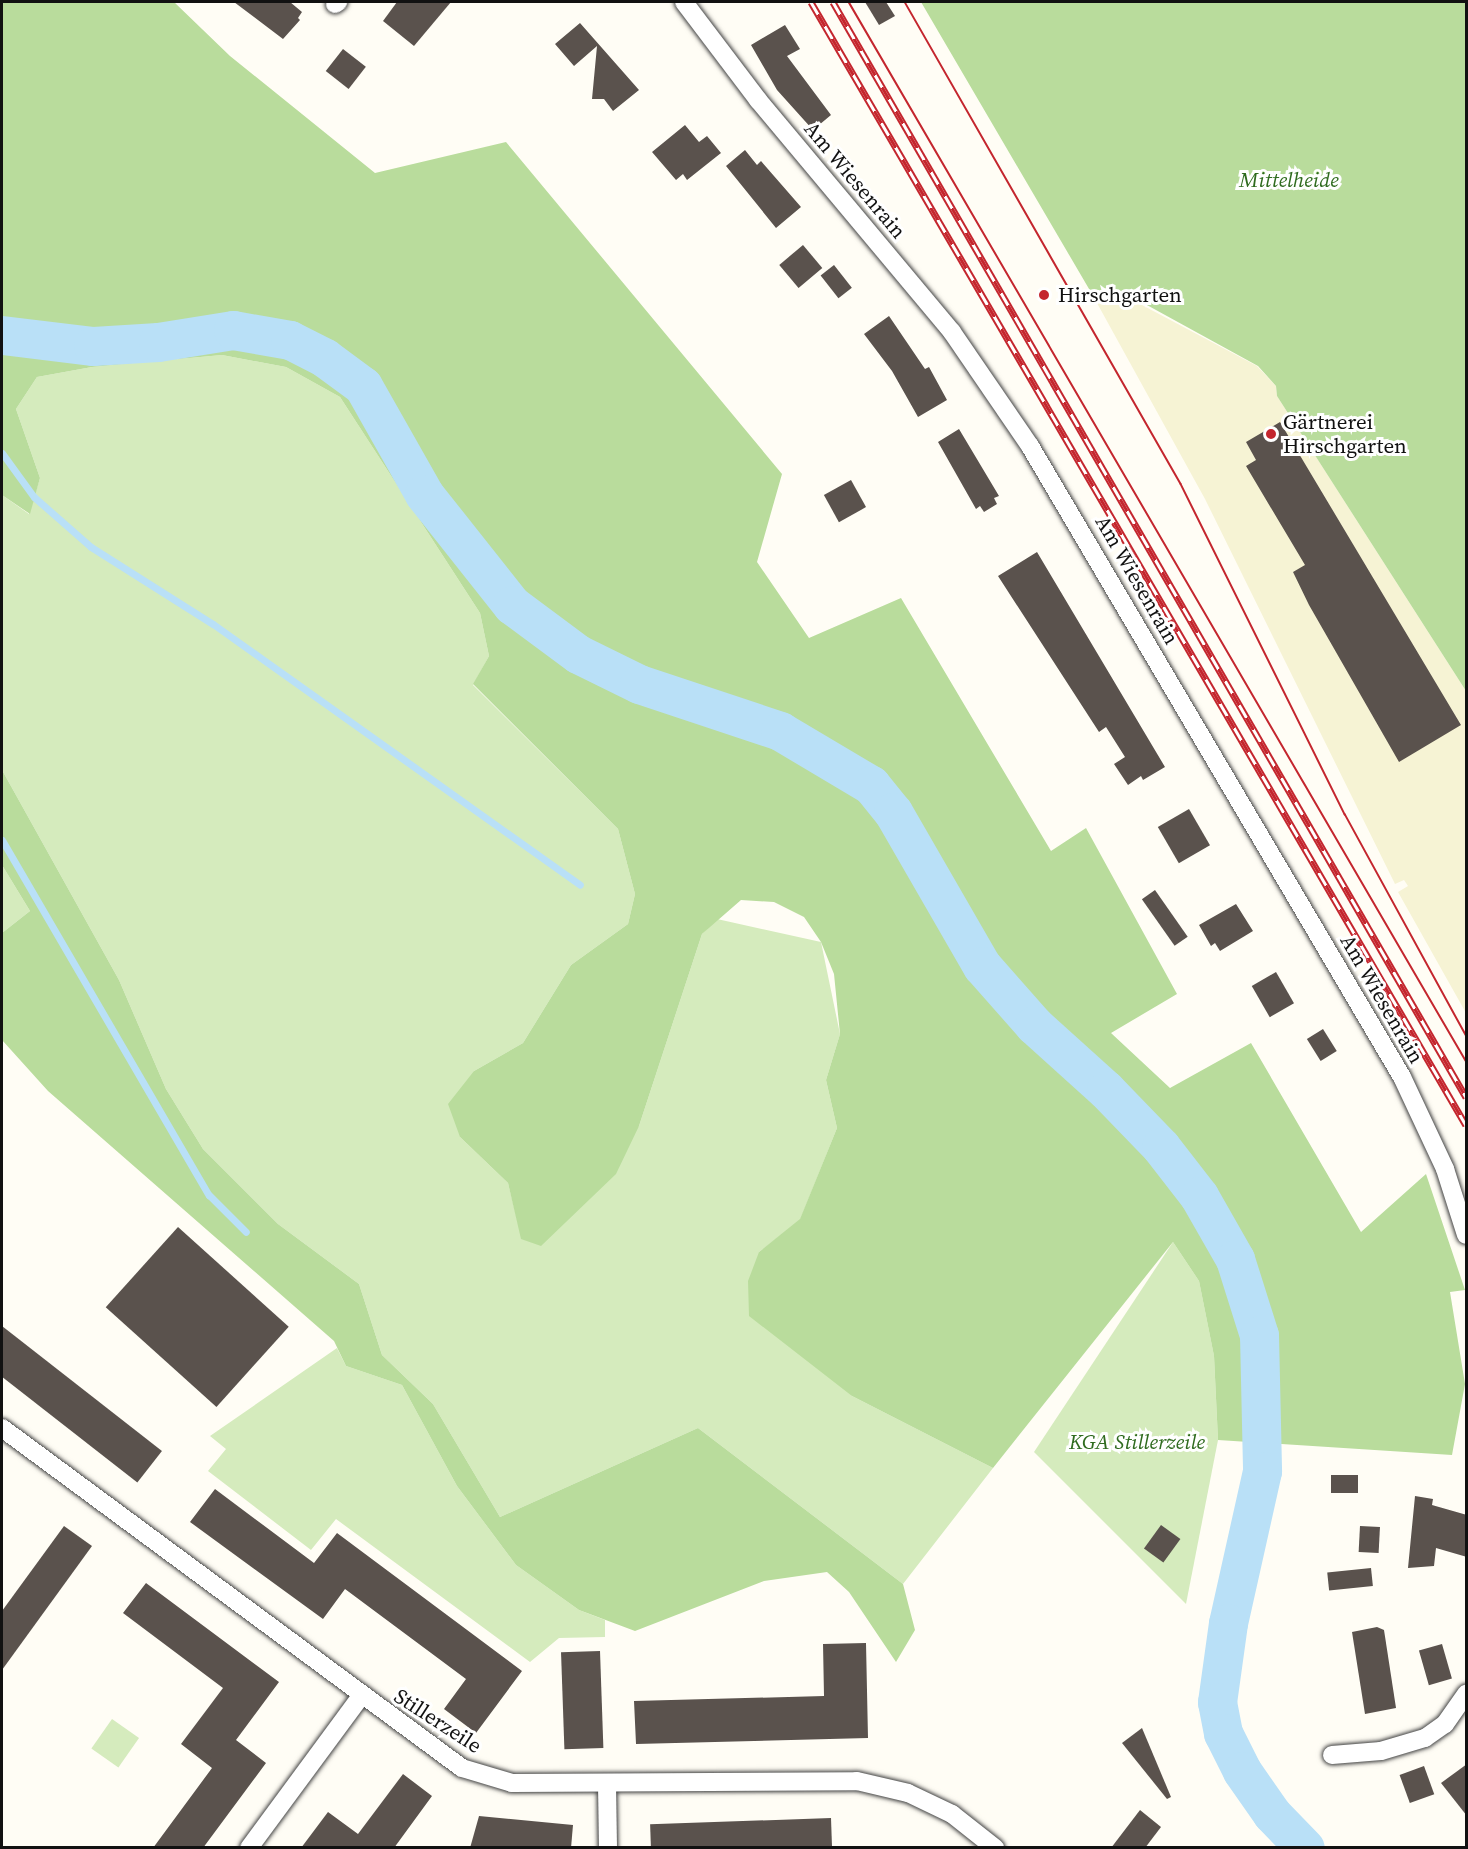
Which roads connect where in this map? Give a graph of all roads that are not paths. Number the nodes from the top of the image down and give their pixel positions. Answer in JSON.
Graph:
{"nodes":[{"id":1,"x":684,"y":2,"type":"edge"},
{"id":2,"x":1467,"y":1234,"type":"edge"},
{"id":3,"x":2,"y":1428,"type":"edge"},
{"id":4,"x":1467,"y":1694,"type":"edge"},
{"id":5,"x":361,"y":1696,"type":"junction"},
{"id":6,"x":1332,"y":1755,"type":"dead end"},
{"id":7,"x":607,"y":1784,"type":"junction"},
{"id":8,"x":249,"y":1848,"type":"edge"},
{"id":9,"x":608,"y":1848,"type":"edge"},
{"id":10,"x":995,"y":1848,"type":"edge"}],
"edges":[{"from":1,"to":2,"type":"street","name":"Am Wiesenrain"},
{"from":3,"to":5,"type":"street","name":"Stillerzeile"},
{"from":4,"to":6,"type":"street"},
{"from":5,"to":7,"type":"street","name":"Stillerzeile"},
{"from":5,"to":8,"type":"street"},
{"from":7,"to":9,"type":"street"},
{"from":7,"to":10,"type":"street","name":"Stillerzeile"}]}
